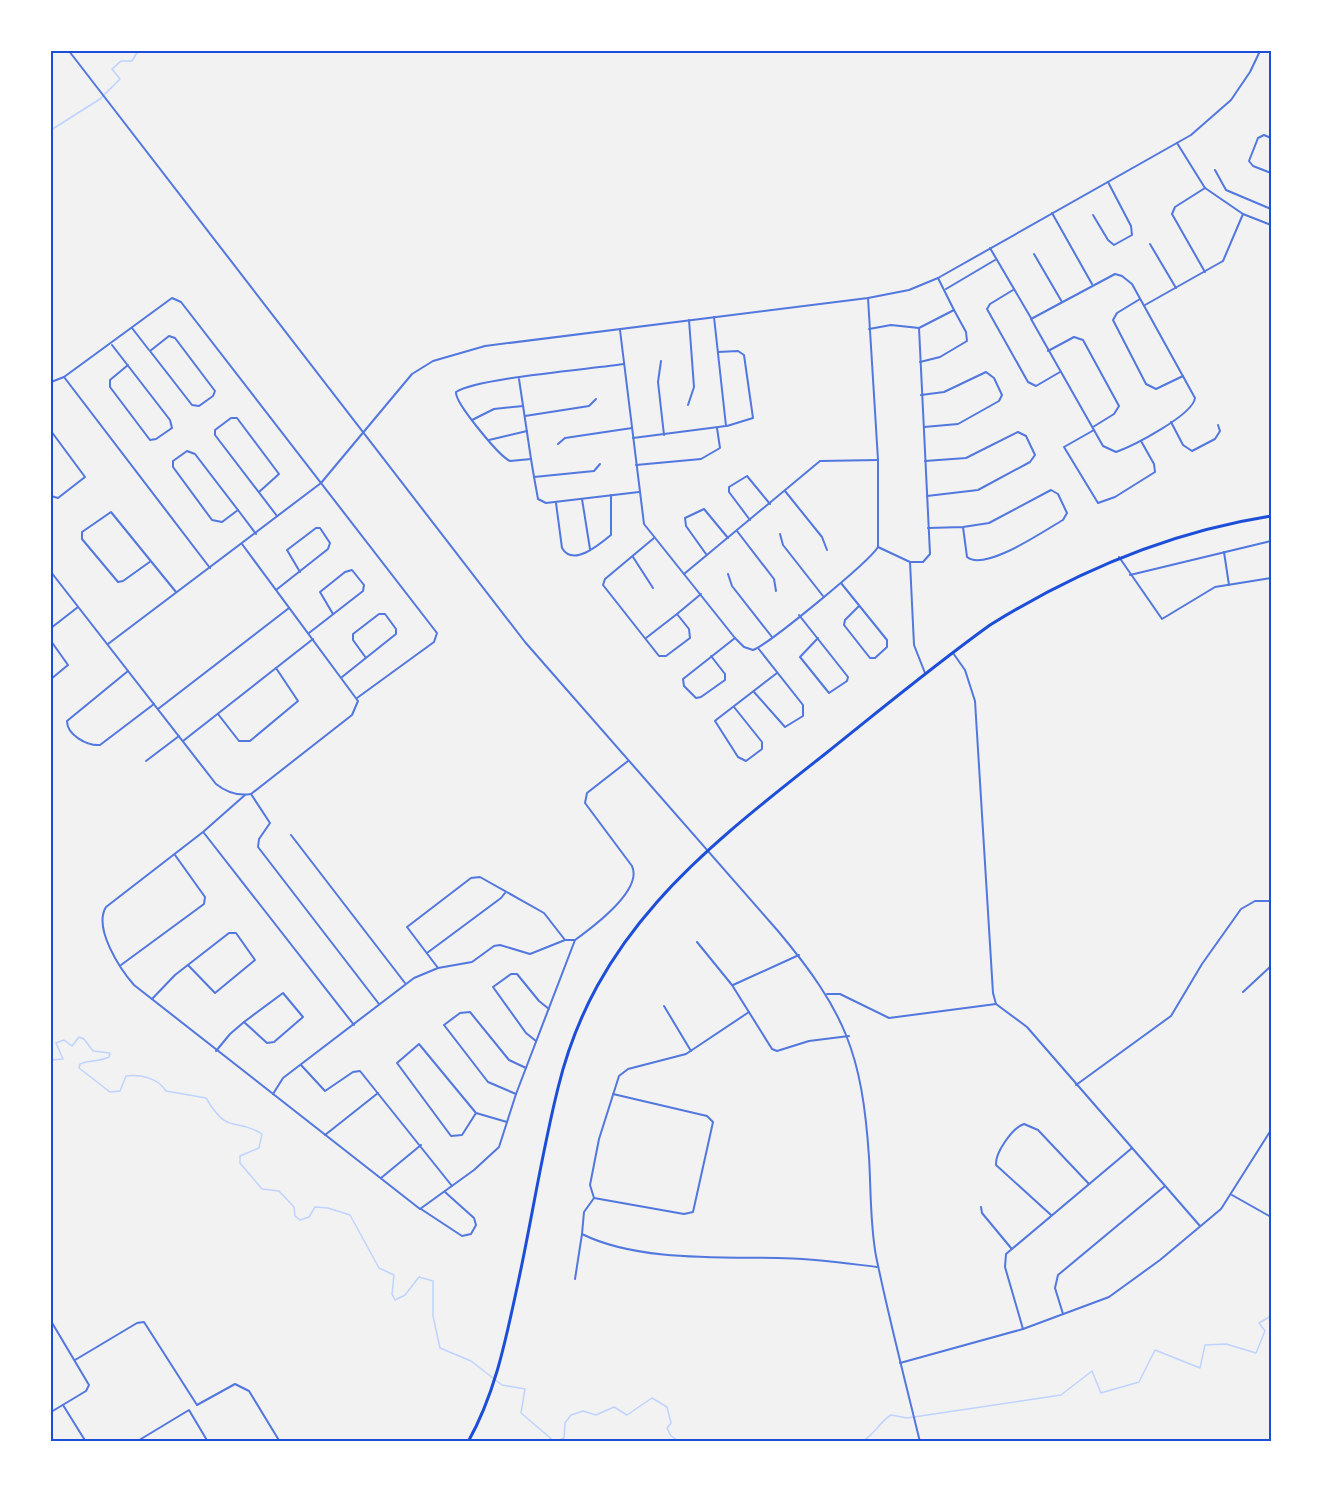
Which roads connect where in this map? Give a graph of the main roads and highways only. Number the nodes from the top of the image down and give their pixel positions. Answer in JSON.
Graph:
{"nodes":[{"id":1,"x":1271,"y":516,"type":"edge"},
{"id":2,"x":468,"y":1442,"type":"edge"}],
"edges":[{"from":1,"to":2,"type":"main road"}]}
